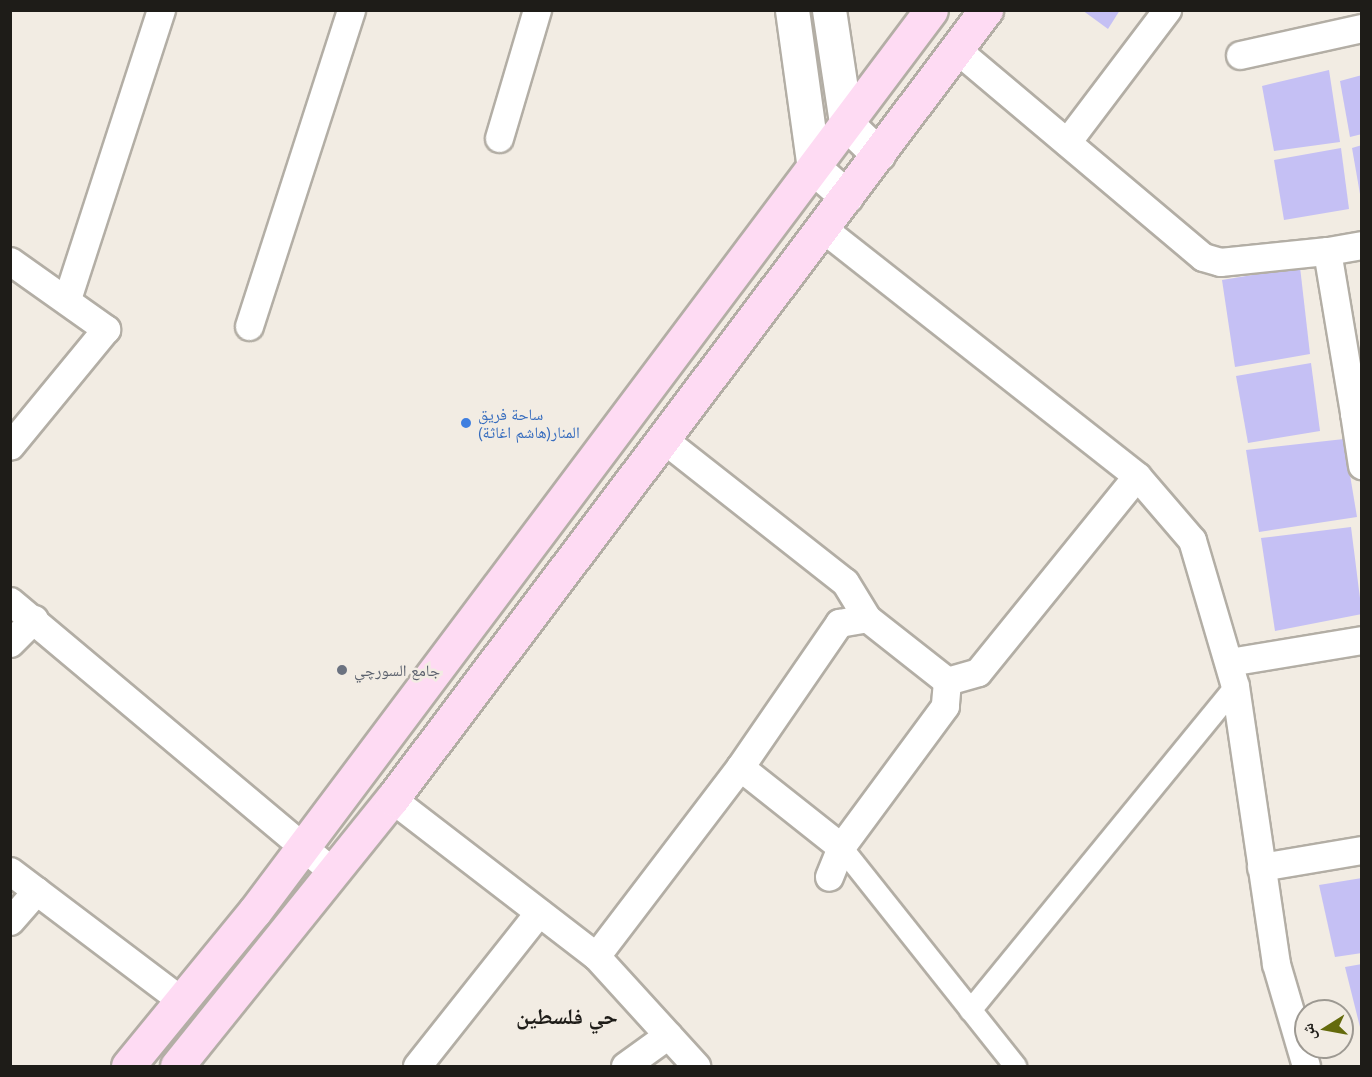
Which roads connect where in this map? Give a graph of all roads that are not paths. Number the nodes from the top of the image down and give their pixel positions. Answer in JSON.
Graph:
{"nodes":[{"id":1,"x":161,"y":10,"type":"edge"},
{"id":2,"x":351,"y":10,"type":"edge"},
{"id":3,"x":537,"y":10,"type":"edge"},
{"id":4,"x":792,"y":10,"type":"edge"},
{"id":5,"x":829,"y":10,"type":"edge"},
{"id":6,"x":931,"y":10,"type":"edge"},
{"id":7,"x":986,"y":10,"type":"edge"},
{"id":8,"x":1167,"y":10,"type":"edge"},
{"id":9,"x":1362,"y":28,"type":"edge"},
{"id":10,"x":956,"y":49,"type":"junction"},
{"id":11,"x":1240,"y":55,"type":"dead end"},
{"id":12,"x":846,"y":123,"type":"junction"},
{"id":13,"x":499,"y":138,"type":"dead end"},
{"id":14,"x":1067,"y":142,"type":"junction"},
{"id":15,"x":878,"y":154,"type":"junction"},
{"id":16,"x":814,"y":168,"type":"junction"},
{"id":17,"x":846,"y":196,"type":"junction"},
{"id":18,"x":822,"y":228,"type":"junction"},
{"id":19,"x":1362,"y":245,"type":"edge"},
{"id":20,"x":1327,"y":251,"type":"junction"},
{"id":21,"x":10,"y":261,"type":"edge"},
{"id":22,"x":67,"y":299,"type":"junction"},
{"id":23,"x":249,"y":326,"type":"dead end"},
{"id":24,"x":1358,"y":412,"type":"edge"},
{"id":25,"x":663,"y":439,"type":"junction"},
{"id":26,"x":10,"y":446,"type":"edge"},
{"id":27,"x":1362,"y":465,"type":"edge"},
{"id":28,"x":1137,"y":476,"type":"junction"},
{"id":29,"x":10,"y":600,"type":"edge"},
{"id":30,"x":867,"y":618,"type":"junction"},
{"id":31,"x":34,"y":619,"type":"junction"},
{"id":32,"x":1362,"y":640,"type":"edge"},
{"id":33,"x":10,"y":643,"type":"edge"},
{"id":34,"x":1232,"y":674,"type":"junction"},
{"id":35,"x":947,"y":681,"type":"junction"},
{"id":36,"x":740,"y":767,"type":"junction"},
{"id":37,"x":392,"y":799,"type":"junction"},
{"id":38,"x":303,"y":847,"type":"junction"},
{"id":39,"x":841,"y":848,"type":"junction"},
{"id":40,"x":1362,"y":850,"type":"edge"},
{"id":41,"x":1261,"y":867,"type":"junction"},
{"id":42,"x":10,"y":871,"type":"edge"},
{"id":43,"x":333,"y":872,"type":"junction"},
{"id":44,"x":829,"y":877,"type":"dead end"},
{"id":45,"x":36,"y":891,"type":"junction"},
{"id":46,"x":539,"y":912,"type":"junction"},
{"id":47,"x":10,"y":921,"type":"edge"},
{"id":48,"x":596,"y":956,"type":"junction"},
{"id":49,"x":182,"y":1001,"type":"junction"},
{"id":50,"x":970,"y":1010,"type":"junction"},
{"id":51,"x":668,"y":1035,"type":"junction"},
{"id":52,"x":128,"y":1066,"type":"edge"},
{"id":53,"x":177,"y":1066,"type":"edge"},
{"id":54,"x":417,"y":1066,"type":"edge"},
{"id":55,"x":625,"y":1066,"type":"edge"},
{"id":56,"x":696,"y":1066,"type":"edge"},
{"id":57,"x":1015,"y":1066,"type":"edge"},
{"id":58,"x":1306,"y":1066,"type":"edge"}],
"edges":[{"from":1,"to":22,"type":"street"},
{"from":2,"to":23,"type":"street"},
{"from":3,"to":13,"type":"street"},
{"from":4,"to":16,"type":"street"},
{"from":5,"to":12,"type":"street"},
{"from":6,"to":12,"type":"main road"},
{"from":7,"to":10,"type":"main road"},
{"from":8,"to":14,"type":"street"},
{"from":9,"to":11,"type":"street"},
{"from":10,"to":14,"type":"street"},
{"from":10,"to":15,"type":"main road"},
{"from":12,"to":15,"type":"street"},
{"from":12,"to":16,"type":"main road"},
{"from":14,"to":20,"type":"street"},
{"from":15,"to":17,"type":"main road"},
{"from":16,"to":17,"type":"street"},
{"from":16,"to":38,"type":"main road"},
{"from":17,"to":18,"type":"main road"},
{"from":18,"to":25,"type":"main road"},
{"from":18,"to":28,"type":"street"},
{"from":19,"to":20,"type":"street"},
{"from":20,"to":24,"type":"street"},
{"from":21,"to":22,"type":"street"},
{"from":22,"to":26,"type":"street"},
{"from":24,"to":27,"type":"street"},
{"from":25,"to":30,"type":"street"},
{"from":25,"to":37,"type":"main road"},
{"from":28,"to":34,"type":"street"},
{"from":28,"to":35,"type":"street"},
{"from":29,"to":31,"type":"street"},
{"from":30,"to":35,"type":"street"},
{"from":30,"to":36,"type":"street"},
{"from":31,"to":33,"type":"street"},
{"from":31,"to":38,"type":"street"},
{"from":32,"to":34,"type":"street"},
{"from":34,"to":41,"type":"street"},
{"from":34,"to":50,"type":"street"},
{"from":35,"to":39,"type":"street"},
{"from":36,"to":39,"type":"street"},
{"from":36,"to":48,"type":"street"},
{"from":37,"to":43,"type":"main road"},
{"from":37,"to":46,"type":"street"},
{"from":38,"to":43,"type":"street"},
{"from":38,"to":49,"type":"main road"},
{"from":39,"to":44,"type":"street"},
{"from":39,"to":50,"type":"street"},
{"from":40,"to":41,"type":"street"},
{"from":41,"to":58,"type":"street"},
{"from":42,"to":45,"type":"street"},
{"from":43,"to":53,"type":"main road"},
{"from":45,"to":47,"type":"street"},
{"from":45,"to":49,"type":"street"},
{"from":46,"to":48,"type":"street"},
{"from":46,"to":54,"type":"street"},
{"from":48,"to":51,"type":"street"},
{"from":49,"to":52,"type":"main road"},
{"from":50,"to":57,"type":"street"},
{"from":51,"to":55,"type":"street"},
{"from":51,"to":56,"type":"street"}]}
